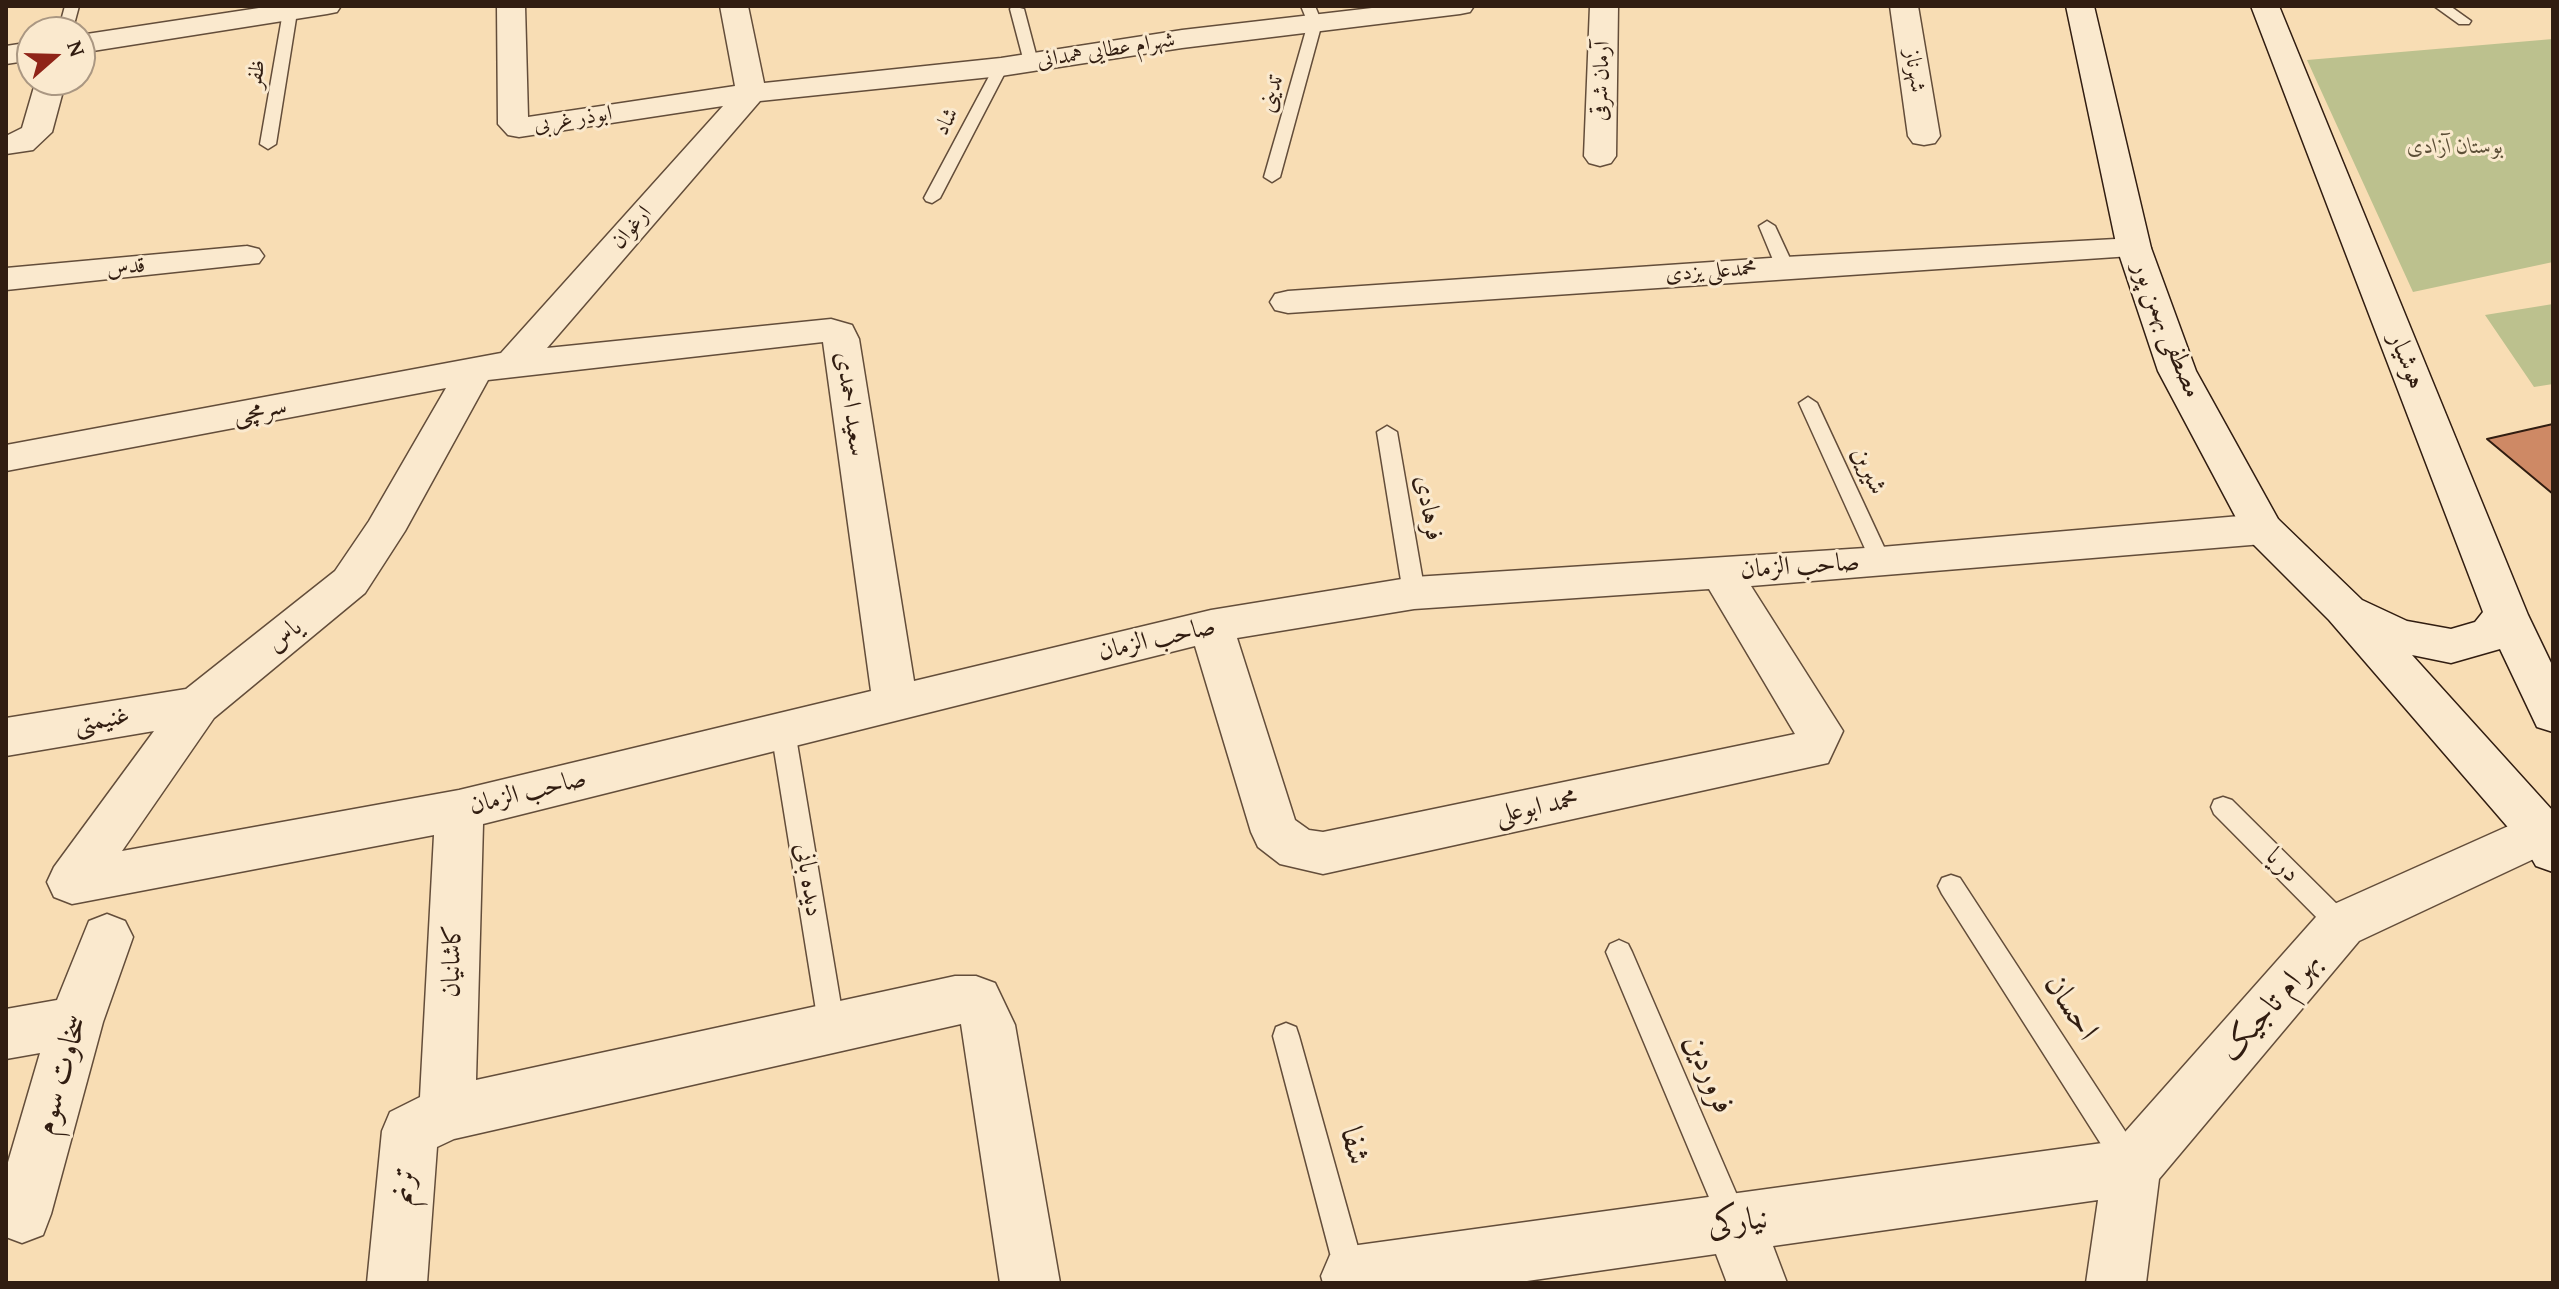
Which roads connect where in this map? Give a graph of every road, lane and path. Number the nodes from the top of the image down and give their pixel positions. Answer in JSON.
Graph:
{"nodes":[{"id":1,"x":327,"y":6,"type":"edge"},
{"id":2,"x":511,"y":6,"type":"edge"},
{"id":3,"x":734,"y":6,"type":"edge"},
{"id":4,"x":1460,"y":6,"type":"edge"},
{"id":5,"x":1604,"y":6,"type":"edge"},
{"id":6,"x":1904,"y":6,"type":"edge"},
{"id":7,"x":2080,"y":6,"type":"edge"},
{"id":8,"x":2265,"y":6,"type":"edge"},
{"id":9,"x":2441,"y":6,"type":"edge"},
{"id":10,"x":291,"y":9,"type":"edge"},
{"id":11,"x":1017,"y":9,"type":"dead end"},
{"id":12,"x":1312,"y":15,"type":"edge"},
{"id":13,"x":2464,"y":21,"type":"dead end"},
{"id":14,"x":96,"y":41,"type":"edge"},
{"id":15,"x":1031,"y":62,"type":"junction"},
{"id":16,"x":1001,"y":67,"type":"junction"},
{"id":17,"x":751,"y":93,"type":"junction"},
{"id":18,"x":46,"y":96,"type":"edge"},
{"id":19,"x":1924,"y":136,"type":"dead end"},
{"id":20,"x":268,"y":144,"type":"dead end"},
{"id":21,"x":6,"y":145,"type":"edge"},
{"id":22,"x":1600,"y":156,"type":"dead end"},
{"id":23,"x":1272,"y":177,"type":"dead end"},
{"id":24,"x":932,"y":198,"type":"dead end"},
{"id":25,"x":1767,"y":226,"type":"dead end"},
{"id":26,"x":2134,"y":248,"type":"junction"},
{"id":27,"x":247,"y":256,"type":"dead end"},
{"id":28,"x":1785,"y":267,"type":"junction"},
{"id":29,"x":6,"y":279,"type":"edge"},
{"id":30,"x":1288,"y":302,"type":"dead end"},
{"id":31,"x":494,"y":367,"type":"junction"},
{"id":32,"x":1808,"y":403,"type":"dead end"},
{"id":33,"x":1387,"y":432,"type":"dead end"},
{"id":34,"x":6,"y":458,"type":"edge"},
{"id":35,"x":2263,"y":529,"type":"junction"},
{"id":36,"x":1881,"y":562,"type":"junction"},
{"id":37,"x":1721,"y":573,"type":"junction"},
{"id":38,"x":1414,"y":593,"type":"junction"},
{"id":39,"x":2344,"y":609,"type":"junction"},
{"id":40,"x":2506,"y":615,"type":"junction"},
{"id":41,"x":1211,"y":626,"type":"junction"},
{"id":42,"x":895,"y":704,"type":"junction"},
{"id":43,"x":198,"y":705,"type":"junction"},
{"id":44,"x":2553,"y":714,"type":"edge"},
{"id":45,"x":783,"y":731,"type":"junction"},
{"id":46,"x":6,"y":737,"type":"edge"},
{"id":47,"x":2223,"y":807,"type":"dead end"},
{"id":48,"x":459,"y":810,"type":"junction"},
{"id":49,"x":2547,"y":841,"type":"edge"},
{"id":50,"x":72,"y":882,"type":"joint"},
{"id":51,"x":1951,"y":886,"type":"dead end"},
{"id":52,"x":2341,"y":925,"type":"junction"},
{"id":53,"x":107,"y":937,"type":"dead end"},
{"id":54,"x":1619,"y":952,"type":"dead end"},
{"id":55,"x":76,"y":1022,"type":"junction"},
{"id":56,"x":832,"y":1029,"type":"junction"},
{"id":57,"x":6,"y":1034,"type":"edge"},
{"id":58,"x":1286,"y":1036,"type":"dead end"},
{"id":59,"x":447,"y":1113,"type":"junction"},
{"id":60,"x":2132,"y":1167,"type":"junction"},
{"id":61,"x":22,"y":1214,"type":"dead end"},
{"id":62,"x":1734,"y":1223,"type":"junction"},
{"id":63,"x":1352,"y":1279,"type":"edge"},
{"id":64,"x":397,"y":1283,"type":"edge"},
{"id":65,"x":1030,"y":1283,"type":"edge"},
{"id":66,"x":1757,"y":1283,"type":"edge"},
{"id":67,"x":2116,"y":1283,"type":"edge"}],
"edges":[{"from":1,"to":10,"type":"street"},
{"from":2,"to":17,"type":"street","name":"ابوذر غربی"},
{"from":3,"to":17,"type":"street"},
{"from":4,"to":12,"type":"street","name":"شهرام عطایی همدانی"},
{"from":5,"to":22,"type":"street","name":"آرمان شرقی"},
{"from":6,"to":19,"type":"street","name":"شهرناز"},
{"from":7,"to":26,"type":"street","name":"مصطفی بهمن پور"},
{"from":8,"to":40,"type":"street","name":"هوشیار"},
{"from":9,"to":13,"type":"lane"},
{"from":10,"to":14,"type":"street"},
{"from":10,"to":20,"type":"lane","name":"ظفر"},
{"from":11,"to":15,"type":"lane"},
{"from":12,"to":15,"type":"street","name":"شهرام عطایی همدانی"},
{"from":12,"to":23,"type":"lane","name":"تدینی"},
{"from":15,"to":16,"type":"street","name":"شهرام عطایی همدانی"},
{"from":16,"to":17,"type":"street","name":"شهرام عطایی همدانی"},
{"from":16,"to":24,"type":"lane","name":"شاد"},
{"from":17,"to":31,"type":"street","name":"ارغوان"},
{"from":18,"to":21,"type":"street"},
{"from":25,"to":28,"type":"lane"},
{"from":26,"to":28,"type":"street","name":"محمدعلی یزدی"},
{"from":26,"to":35,"type":"street","name":"مصطفی بهمن پور"},
{"from":27,"to":29,"type":"street","name":"قدس"},
{"from":28,"to":30,"type":"street","name":"محمدعلی یزدی"},
{"from":31,"to":34,"type":"street","name":"سرمچی"},
{"from":31,"to":42,"type":"street","name":"سعید احمدی"},
{"from":31,"to":43,"type":"street","name":"یاس"},
{"from":32,"to":36,"type":"lane","name":"شیرین"},
{"from":33,"to":38,"type":"lane","name":"فرهادی"},
{"from":35,"to":36,"type":"street","name":"صاحب الزمان"},
{"from":35,"to":39,"type":"street","name":"مصطفی بهمن پور"},
{"from":36,"to":37,"type":"street","name":"صاحب الزمان"},
{"from":37,"to":38,"type":"street","name":"صاحب الزمان"},
{"from":37,"to":41,"type":"street","name":"محمد ابوعلی"},
{"from":38,"to":41,"type":"street","name":"صاحب الزمان"},
{"from":39,"to":40,"type":"street","name":"مصطفی بهمن پور"},
{"from":39,"to":49,"type":"street","name":"مصطفی بهمن پور"},
{"from":40,"to":44,"type":"street","name":"هوشیار"},
{"from":41,"to":42,"type":"street","name":"صاحب الزمان"},
{"from":42,"to":45,"type":"street","name":"صاحب الزمان"},
{"from":43,"to":46,"type":"street","name":"غنیمتی"},
{"from":43,"to":50,"type":"street","name":"یاس"},
{"from":45,"to":48,"type":"street","name":"صاحب الزمان"},
{"from":45,"to":56,"type":"lane","name":"دیده بانی"},
{"from":47,"to":52,"type":"lane","name":"دریا"},
{"from":48,"to":50,"type":"street","name":"صاحب الزمان"},
{"from":48,"to":59,"type":"street","name":"کاشانیان"},
{"from":49,"to":52,"type":"street","name":"بهرام تاجیک"},
{"from":51,"to":60,"type":"lane","name":"احسان"},
{"from":52,"to":60,"type":"street","name":"بهرام تاجیک"},
{"from":53,"to":55,"type":"street","name":"سخاوت سوم"},
{"from":54,"to":62,"type":"lane","name":"فروردین"},
{"from":55,"to":57,"type":"street"},
{"from":55,"to":61,"type":"street","name":"سخاوت سوم"},
{"from":56,"to":59,"type":"street"},
{"from":56,"to":65,"type":"street"},
{"from":58,"to":63,"type":"lane","name":"شفا"},
{"from":59,"to":64,"type":"street","name":"ترنم"},
{"from":60,"to":62,"type":"street","name":"نیارکی"},
{"from":60,"to":67,"type":"street"},
{"from":62,"to":63,"type":"street","name":"نیارکی"},
{"from":62,"to":66,"type":"street"}]}
